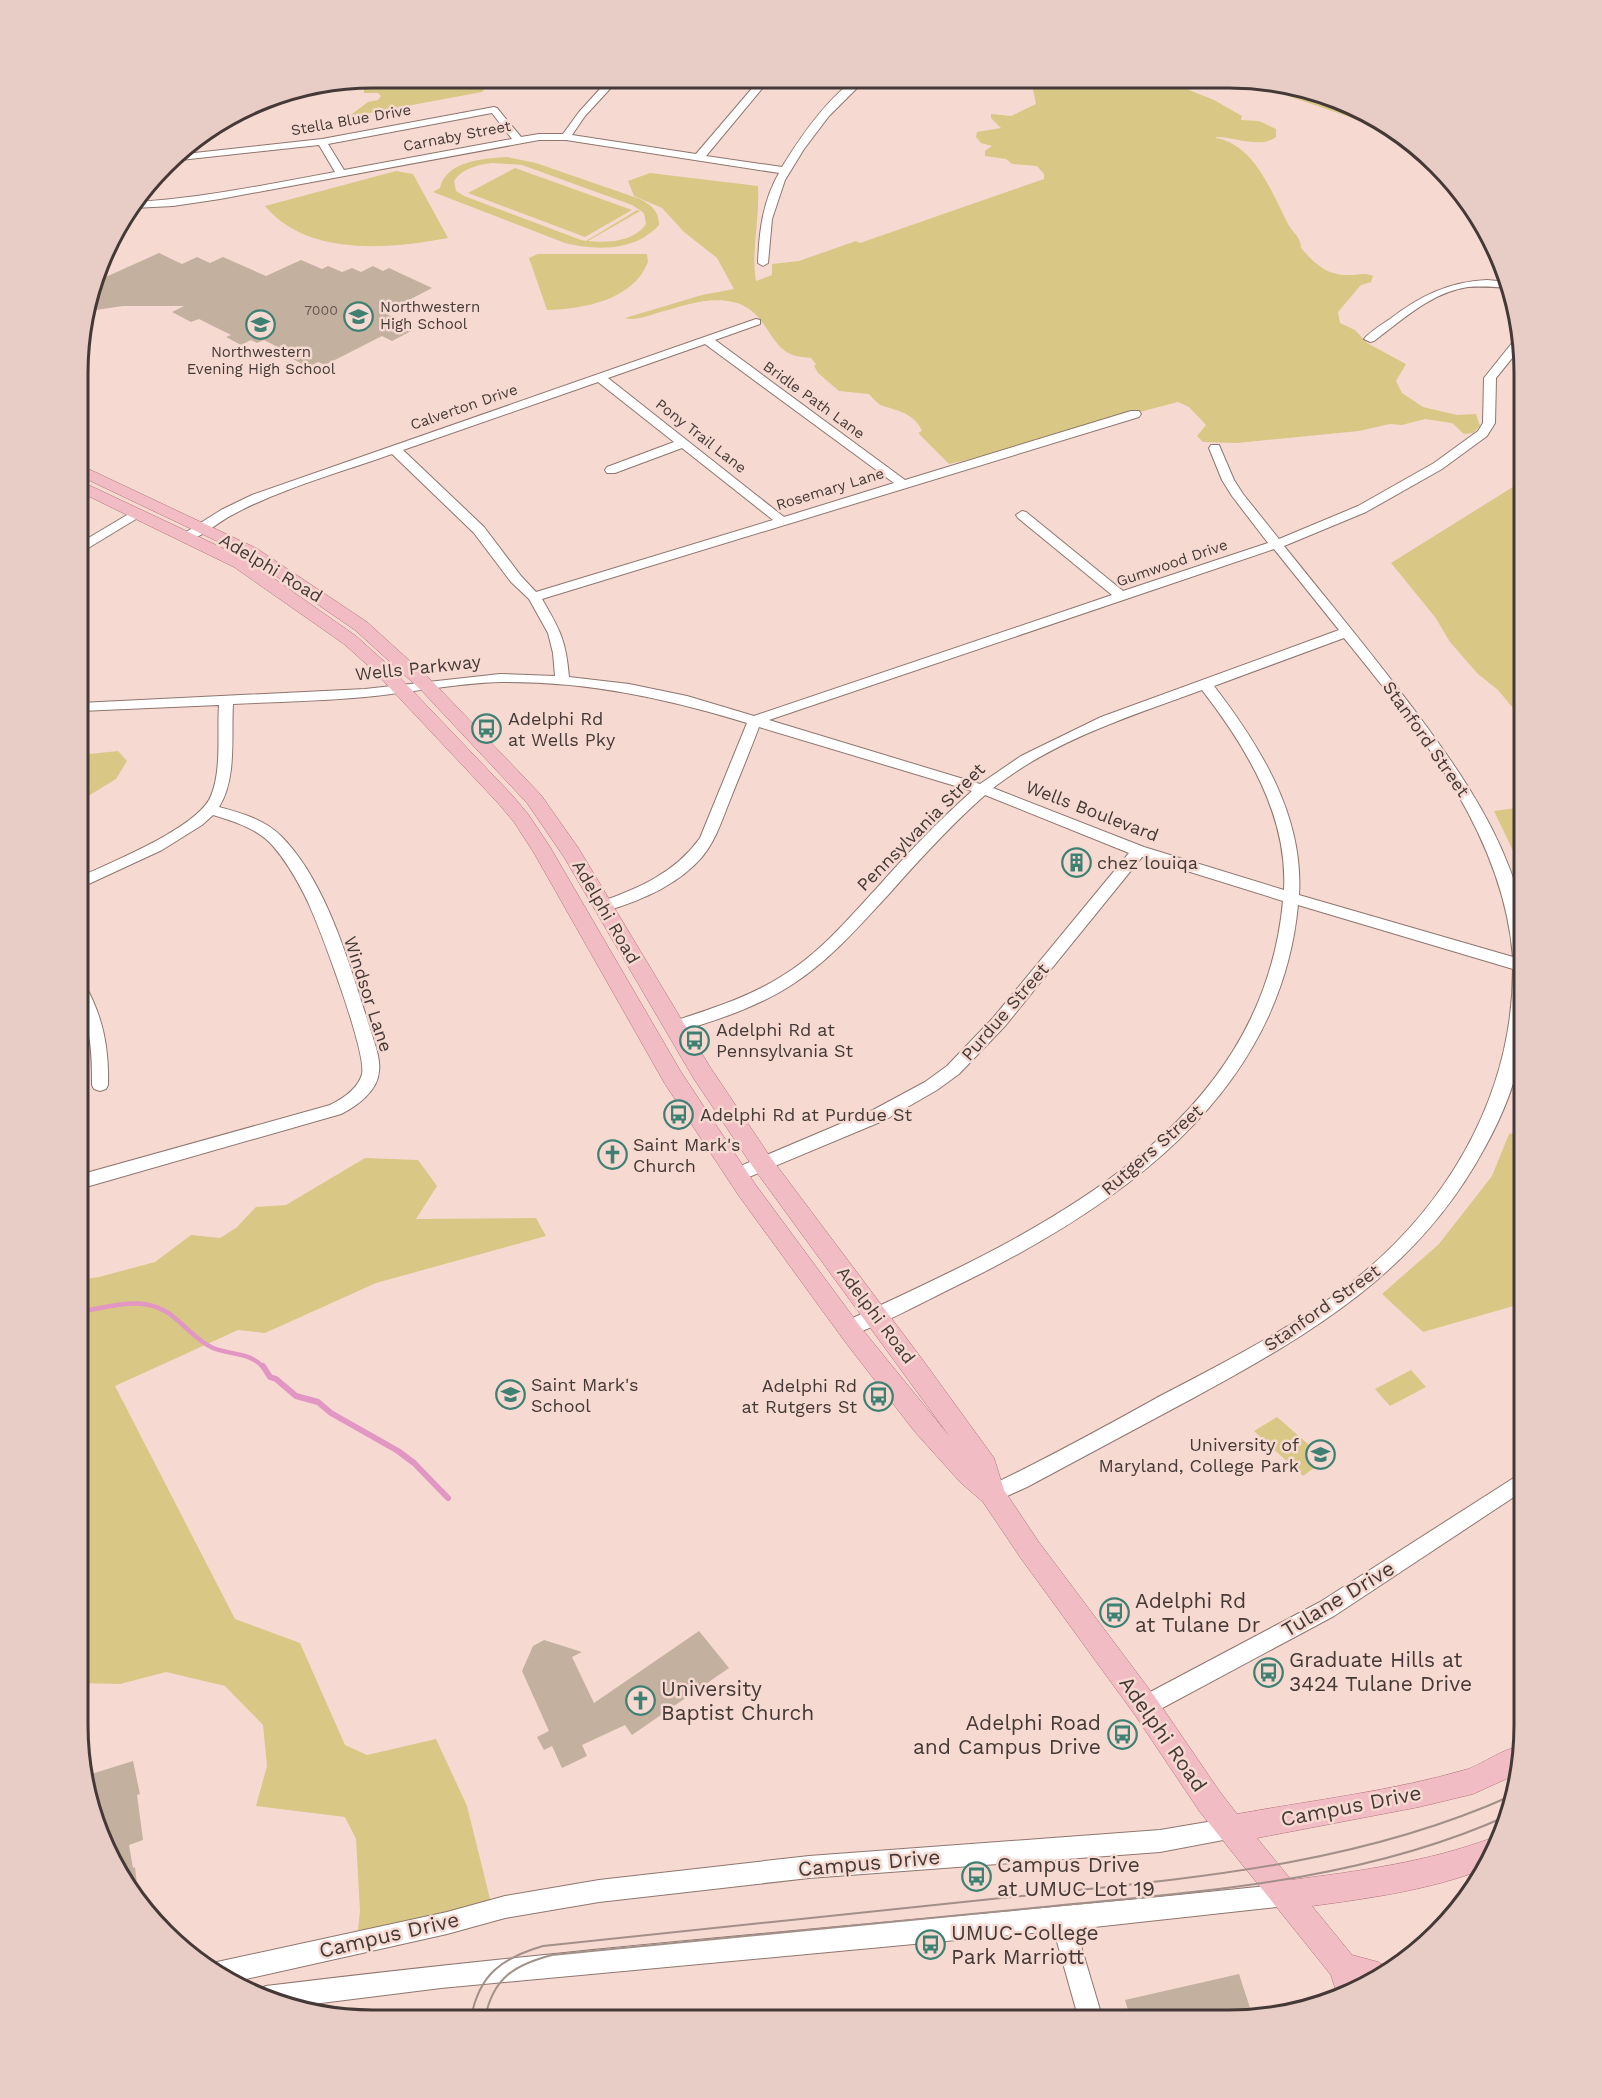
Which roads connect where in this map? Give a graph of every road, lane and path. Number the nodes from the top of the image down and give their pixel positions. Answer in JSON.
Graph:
{"nodes":[{"id":1,"x":606,"y":88,"type":"edge"},
{"id":2,"x":757,"y":88,"type":"edge"},
{"id":3,"x":851,"y":88,"type":"edge"},
{"id":4,"x":566,"y":137,"type":"junction"},
{"id":5,"x":518,"y":140,"type":"junction"},
{"id":6,"x":322,"y":142,"type":"junction"},
{"id":7,"x":189,"y":156,"type":"edge"},
{"id":8,"x":699,"y":157,"type":"junction"},
{"id":9,"x":786,"y":171,"type":"junction"},
{"id":10,"x":341,"y":173,"type":"junction"},
{"id":11,"x":144,"y":205,"type":"edge"},
{"id":12,"x":763,"y":262,"type":"dead end"},
{"id":13,"x":1499,"y":284,"type":"edge"},
{"id":14,"x":756,"y":322,"type":"dead end"},
{"id":15,"x":707,"y":339,"type":"junction"},
{"id":16,"x":1370,"y":339,"type":"dead end"},
{"id":17,"x":1512,"y":349,"type":"edge"},
{"id":18,"x":599,"y":377,"type":"junction"},
{"id":19,"x":1135,"y":414,"type":"dead end"},
{"id":20,"x":684,"y":443,"type":"junction"},
{"id":21,"x":1215,"y":448,"type":"dead end"},
{"id":22,"x":394,"y":449,"type":"junction"},
{"id":23,"x":611,"y":470,"type":"dead end"},
{"id":24,"x":88,"y":474,"type":"edge"},
{"id":25,"x":903,"y":484,"type":"junction"},
{"id":26,"x":88,"y":490,"type":"edge"},
{"id":27,"x":137,"y":513,"type":"junction"},
{"id":28,"x":1022,"y":515,"type":"dead end"},
{"id":29,"x":782,"y":521,"type":"junction"},
{"id":30,"x":196,"y":532,"type":"junction"},
{"id":31,"x":88,"y":544,"type":"edge"},
{"id":32,"x":1277,"y":544,"type":"junction"},
{"id":33,"x":534,"y":597,"type":"junction"},
{"id":34,"x":1122,"y":597,"type":"junction"},
{"id":35,"x":1347,"y":633,"type":"junction"},
{"id":36,"x":562,"y":680,"type":"junction"},
{"id":37,"x":1206,"y":685,"type":"junction"},
{"id":38,"x":427,"y":686,"type":"junction"},
{"id":39,"x":400,"y":689,"type":"junction"},
{"id":40,"x":226,"y":700,"type":"junction"},
{"id":41,"x":88,"y":708,"type":"edge"},
{"id":42,"x":755,"y":720,"type":"junction"},
{"id":43,"x":982,"y":789,"type":"junction"},
{"id":44,"x":211,"y":809,"type":"junction"},
{"id":45,"x":1139,"y":850,"type":"junction"},
{"id":46,"x":88,"y":879,"type":"edge"},
{"id":47,"x":1292,"y":899,"type":"junction"},
{"id":48,"x":1514,"y":904,"type":"edge"},
{"id":49,"x":602,"y":907,"type":"junction"},
{"id":50,"x":1514,"y":963,"type":"edge"},
{"id":51,"x":88,"y":1004,"type":"edge"},
{"id":52,"x":674,"y":1027,"type":"junction"},
{"id":53,"x":1514,"y":1049,"type":"edge"},
{"id":54,"x":100,"y":1085,"type":"dead end"},
{"id":55,"x":763,"y":1164,"type":"junction"},
{"id":56,"x":737,"y":1175,"type":"junction"},
{"id":57,"x":88,"y":1179,"type":"edge"},
{"id":58,"x":876,"y":1316,"type":"junction"},
{"id":59,"x":849,"y":1328,"type":"junction"},
{"id":60,"x":1514,"y":1487,"type":"edge"},
{"id":61,"x":992,"y":1494,"type":"junction"},
{"id":62,"x":1145,"y":1706,"type":"junction"},
{"id":63,"x":1511,"y":1763,"type":"edge"},
{"id":64,"x":1231,"y":1829,"type":"junction"},
{"id":65,"x":1482,"y":1855,"type":"edge"},
{"id":66,"x":1286,"y":1894,"type":"junction"},
{"id":67,"x":1062,"y":1919,"type":"junction"},
{"id":68,"x":231,"y":1971,"type":"edge"},
{"id":69,"x":1347,"y":1980,"type":"edge"},
{"id":70,"x":287,"y":1996,"type":"edge"},
{"id":71,"x":1088,"y":2010,"type":"edge"}],
"edges":[{"from":1,"to":4,"type":"street"},
{"from":2,"to":8,"type":"street"},
{"from":3,"to":9,"type":"street"},
{"from":4,"to":5,"type":"street","name":"Carnaby Street"},
{"from":4,"to":8,"type":"street","name":"Carnaby Street"},
{"from":5,"to":6,"type":"street","name":"Stella Blue Drive"},
{"from":5,"to":10,"type":"street","name":"Carnaby Street"},
{"from":6,"to":7,"type":"street","name":"Stella Blue Drive"},
{"from":6,"to":10,"type":"street"},
{"from":8,"to":9,"type":"street","name":"Carnaby Street"},
{"from":9,"to":12,"type":"street"},
{"from":10,"to":11,"type":"street","name":"Carnaby Street"},
{"from":13,"to":16,"type":"street"},
{"from":14,"to":15,"type":"street","name":"Calverton Drive"},
{"from":15,"to":18,"type":"street","name":"Calverton Drive"},
{"from":15,"to":25,"type":"street","name":"Bridle Path Lane"},
{"from":17,"to":32,"type":"street","name":"Gumwood Drive"},
{"from":18,"to":20,"type":"street","name":"Pony Trail Lane"},
{"from":18,"to":22,"type":"street","name":"Calverton Drive"},
{"from":19,"to":25,"type":"street","name":"Rosemary Lane"},
{"from":20,"to":23,"type":"street"},
{"from":20,"to":29,"type":"street","name":"Pony Trail Lane"},
{"from":21,"to":32,"type":"street","name":"Stanford Street"},
{"from":22,"to":30,"type":"street","name":"Calverton Drive"},
{"from":22,"to":33,"type":"street"},
{"from":24,"to":30,"type":"main road","name":"Adelphi Road"},
{"from":25,"to":29,"type":"street","name":"Rosemary Lane"},
{"from":26,"to":27,"type":"main road","name":"Adelphi Road"},
{"from":27,"to":30,"type":"main road","name":"Adelphi Road"},
{"from":27,"to":31,"type":"street"},
{"from":28,"to":34,"type":"street"},
{"from":29,"to":33,"type":"street","name":"Rosemary Lane"},
{"from":30,"to":38,"type":"main road","name":"Adelphi Road"},
{"from":30,"to":39,"type":"main road","name":"Adelphi Road"},
{"from":32,"to":34,"type":"street","name":"Gumwood Drive"},
{"from":32,"to":35,"type":"street","name":"Stanford Street"},
{"from":33,"to":36,"type":"street"},
{"from":34,"to":42,"type":"street","name":"Gumwood Drive"},
{"from":35,"to":37,"type":"street","name":"Pennsylvania Street"},
{"from":35,"to":48,"type":"street","name":"Stanford Street"},
{"from":36,"to":38,"type":"street","name":"Wells Parkway"},
{"from":36,"to":42,"type":"street","name":"Wells Parkway"},
{"from":37,"to":43,"type":"street","name":"Pennsylvania Street"},
{"from":37,"to":47,"type":"street","name":"Rutgers Street"},
{"from":38,"to":39,"type":"street","name":"Wells Parkway"},
{"from":38,"to":49,"type":"main road","name":"Adelphi Road"},
{"from":39,"to":40,"type":"street","name":"Wells Parkway"},
{"from":39,"to":56,"type":"main road","name":"Adelphi Road"},
{"from":40,"to":41,"type":"street","name":"Wells Parkway"},
{"from":40,"to":44,"type":"street"},
{"from":42,"to":43,"type":"street","name":"Wells Boulevard"},
{"from":42,"to":49,"type":"street"},
{"from":43,"to":45,"type":"street","name":"Wells Boulevard"},
{"from":43,"to":52,"type":"street","name":"Pennsylvania Street"},
{"from":44,"to":46,"type":"street"},
{"from":44,"to":57,"type":"street","name":"Windsor Lane"},
{"from":45,"to":47,"type":"street","name":"Wells Boulevard"},
{"from":45,"to":55,"type":"street","name":"Purdue Street"},
{"from":47,"to":50,"type":"street","name":"Wells Boulevard"},
{"from":47,"to":58,"type":"street","name":"Rutgers Street"},
{"from":49,"to":52,"type":"main road","name":"Adelphi Road"},
{"from":51,"to":54,"type":"street"},
{"from":52,"to":55,"type":"main road","name":"Adelphi Road"},
{"from":53,"to":61,"type":"street","name":"Stanford Street"},
{"from":55,"to":56,"type":"street","name":"Purdue Street"},
{"from":55,"to":58,"type":"main road","name":"Adelphi Road"},
{"from":56,"to":59,"type":"main road","name":"Adelphi Road"},
{"from":58,"to":59,"type":"street","name":"Rutgers Street"},
{"from":58,"to":61,"type":"main road","name":"Adelphi Road"},
{"from":59,"to":61,"type":"main road","name":"Adelphi Road"},
{"from":60,"to":62,"type":"street","name":"Tulane Drive"},
{"from":61,"to":62,"type":"main road","name":"Adelphi Road"},
{"from":62,"to":64,"type":"main road","name":"Adelphi Road"},
{"from":63,"to":64,"type":"main road","name":"Campus Drive"},
{"from":64,"to":66,"type":"main road","name":"Adelphi Road"},
{"from":64,"to":68,"type":"street","name":"Campus Drive"},
{"from":65,"to":66,"type":"main road"},
{"from":66,"to":67,"type":"street"},
{"from":66,"to":69,"type":"main road","name":"Adelphi Road"},
{"from":67,"to":70,"type":"street"},
{"from":67,"to":71,"type":"street"}]}
